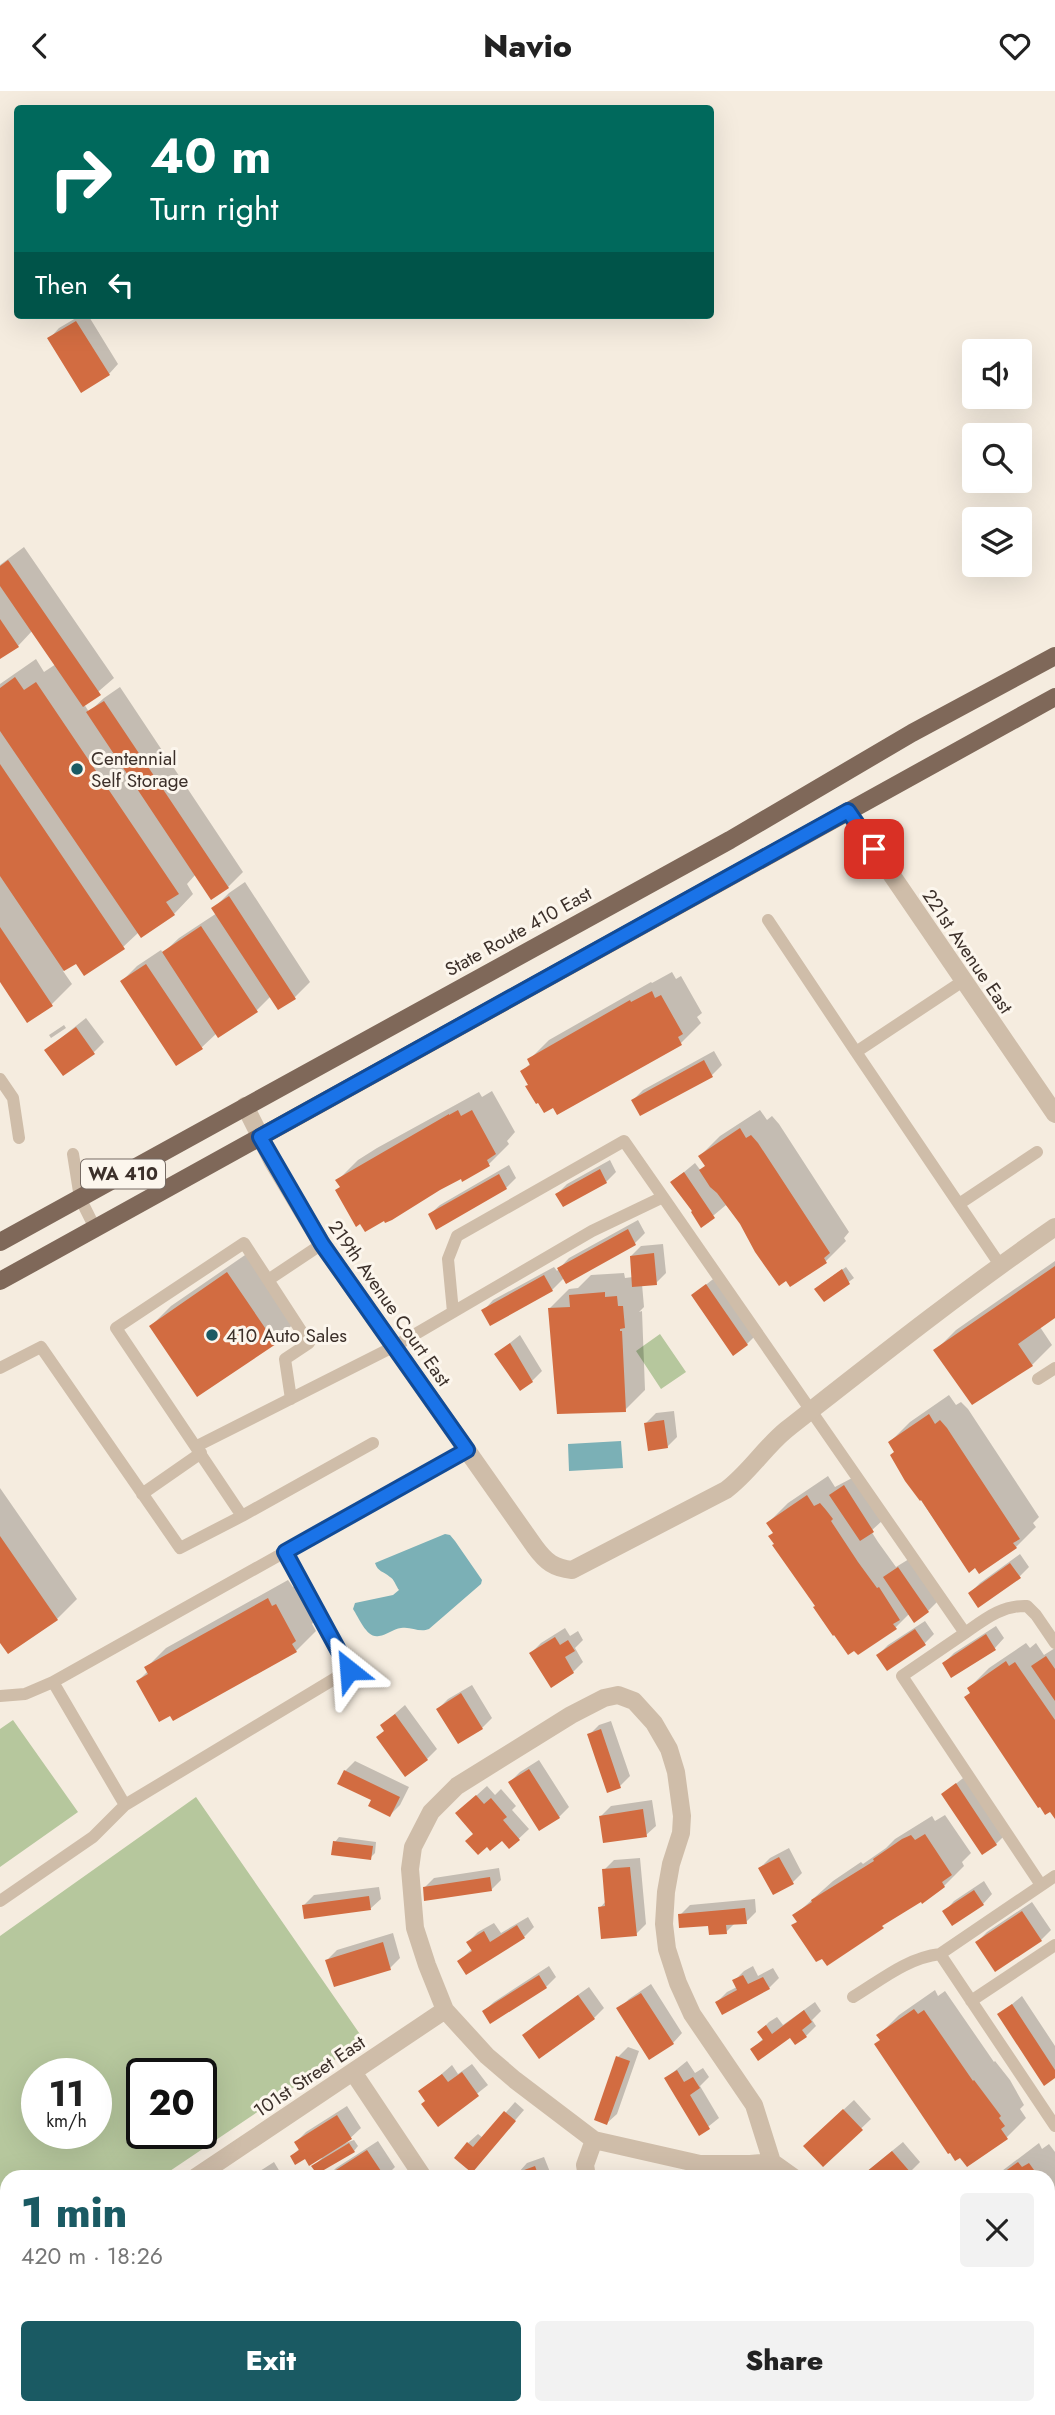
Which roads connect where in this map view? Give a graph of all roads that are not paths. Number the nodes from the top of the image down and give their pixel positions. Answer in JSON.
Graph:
{"nodes":[{"id":1,"x":1055,"y":656,"type":"edge"},
{"id":2,"x":1055,"y":697,"type":"edge"},
{"id":3,"x":848,"y":811,"type":"junction"},
{"id":4,"x":768,"y":920,"type":"dead end"},
{"id":5,"x":963,"y":981,"type":"junction"},
{"id":6,"x":856,"y":1052,"type":"junction"},
{"id":7,"x":0,"y":1079,"type":"edge"},
{"id":8,"x":245,"y":1106,"type":"junction"},
{"id":9,"x":1055,"y":1114,"type":"edge"},
{"id":10,"x":260,"y":1137,"type":"junction"},
{"id":11,"x":19,"y":1138,"type":"dead end"},
{"id":12,"x":1037,"y":1152,"type":"dead end"},
{"id":13,"x":73,"y":1154,"type":"dead end"},
{"id":14,"x":663,"y":1197,"type":"junction"},
{"id":15,"x":80,"y":1198,"type":"junction"},
{"id":16,"x":959,"y":1204,"type":"junction"},
{"id":17,"x":1055,"y":1227,"type":"edge"},
{"id":18,"x":95,"y":1228,"type":"junction"},
{"id":19,"x":0,"y":1242,"type":"edge"},
{"id":20,"x":322,"y":1244,"type":"junction"},
{"id":21,"x":1000,"y":1265,"type":"junction"},
{"id":22,"x":0,"y":1280,"type":"edge"},
{"id":23,"x":268,"y":1280,"type":"junction"},
{"id":24,"x":453,"y":1312,"type":"junction"},
{"id":25,"x":395,"y":1346,"type":"junction"},
{"id":26,"x":1055,"y":1368,"type":"edge"},
{"id":27,"x":0,"y":1369,"type":"edge"},
{"id":28,"x":1038,"y":1379,"type":"dead end"},
{"id":29,"x":292,"y":1399,"type":"junction"},
{"id":30,"x":812,"y":1412,"type":"junction"},
{"id":31,"x":373,"y":1443,"type":"dead end"},
{"id":32,"x":199,"y":1450,"type":"junction"},
{"id":33,"x":467,"y":1450,"type":"junction"},
{"id":34,"x":142,"y":1494,"type":"junction"},
{"id":35,"x":242,"y":1516,"type":"junction"},
{"id":36,"x":285,"y":1552,"type":"junction"},
{"id":37,"x":965,"y":1633,"type":"junction"},
{"id":38,"x":1055,"y":1643,"type":"edge"},
{"id":39,"x":54,"y":1682,"type":"junction"},
{"id":40,"x":0,"y":1696,"type":"edge"},
{"id":41,"x":125,"y":1805,"type":"junction"},
{"id":42,"x":1055,"y":1876,"type":"edge"},
{"id":43,"x":1041,"y":1885,"type":"junction"},
{"id":44,"x":0,"y":1901,"type":"edge"},
{"id":45,"x":1055,"y":1945,"type":"edge"},
{"id":46,"x":940,"y":1954,"type":"junction"},
{"id":47,"x":853,"y":1997,"type":"dead end"},
{"id":48,"x":971,"y":2001,"type":"junction"},
{"id":49,"x":445,"y":2010,"type":"junction"},
{"id":50,"x":353,"y":2072,"type":"junction"},
{"id":51,"x":1055,"y":2126,"type":"edge"},
{"id":52,"x":594,"y":2140,"type":"junction"},
{"id":53,"x":772,"y":2162,"type":"junction"},
{"id":54,"x":206,"y":2170,"type":"edge"},
{"id":55,"x":418,"y":2170,"type":"edge"},
{"id":56,"x":586,"y":2170,"type":"edge"},
{"id":57,"x":783,"y":2170,"type":"edge"}],
"edges":[{"from":1,"to":8,"type":"main road","name":"State Route 410 East","number":"WA 410"},
{"from":2,"to":3,"type":"main road","number":"WA 410"},
{"from":3,"to":5,"type":"street","name":"221st Avenue East"},
{"from":3,"to":10,"type":"main road","number":"WA 410"},
{"from":4,"to":6,"type":"lane"},
{"from":5,"to":6,"type":"lane"},
{"from":5,"to":9,"type":"street","name":"221st Avenue East"},
{"from":6,"to":16,"type":"lane"},
{"from":7,"to":11,"type":"lane"},
{"from":8,"to":10,"type":"street","name":"219th Avenue Court East"},
{"from":8,"to":15,"type":"main road","name":"State Route 410 East","number":"WA 410"},
{"from":10,"to":18,"type":"main road","number":"WA 410"},
{"from":10,"to":20,"type":"street","name":"219th Avenue Court East"},
{"from":12,"to":16,"type":"lane"},
{"from":13,"to":15,"type":"lane"},
{"from":14,"to":24,"type":"lane"},
{"from":14,"to":24,"type":"lane"},
{"from":14,"to":30,"type":"lane"},
{"from":15,"to":18,"type":"lane"},
{"from":15,"to":19,"type":"main road","name":"State Route 410 East","number":"WA 410"},
{"from":16,"to":21,"type":"lane"},
{"from":17,"to":21,"type":"street"},
{"from":18,"to":22,"type":"main road","number":"WA 410"},
{"from":20,"to":23,"type":"lane"},
{"from":20,"to":25,"type":"street","name":"219th Avenue Court East"},
{"from":21,"to":30,"type":"street"},
{"from":23,"to":29,"type":"lane"},
{"from":23,"to":32,"type":"lane"},
{"from":24,"to":25,"type":"lane"},
{"from":25,"to":29,"type":"lane"},
{"from":25,"to":33,"type":"street","name":"219th Avenue Court East"},
{"from":26,"to":28,"type":"lane"},
{"from":27,"to":34,"type":"lane"},
{"from":29,"to":32,"type":"lane"},
{"from":30,"to":33,"type":"street","name":"219th Avenue Court East"},
{"from":30,"to":37,"type":"lane"},
{"from":31,"to":35,"type":"lane"},
{"from":32,"to":34,"type":"lane"},
{"from":32,"to":35,"type":"lane"},
{"from":33,"to":36,"type":"lane"},
{"from":34,"to":35,"type":"lane"},
{"from":36,"to":39,"type":"lane"},
{"from":36,"to":41,"type":"lane"},
{"from":37,"to":38,"type":"lane"},
{"from":37,"to":43,"type":"lane"},
{"from":39,"to":40,"type":"lane"},
{"from":39,"to":41,"type":"lane"},
{"from":41,"to":44,"type":"lane"},
{"from":42,"to":43,"type":"lane"},
{"from":43,"to":46,"type":"lane"},
{"from":45,"to":48,"type":"lane"},
{"from":46,"to":47,"type":"lane"},
{"from":46,"to":48,"type":"lane"},
{"from":48,"to":51,"type":"lane"},
{"from":49,"to":50,"type":"street","name":"101st Street East"},
{"from":49,"to":52,"type":"street"},
{"from":49,"to":53,"type":"street"},
{"from":50,"to":54,"type":"street","name":"101st Street East"},
{"from":50,"to":55,"type":"street"},
{"from":52,"to":53,"type":"street"},
{"from":52,"to":56,"type":"street"},
{"from":53,"to":57,"type":"street"}]}
